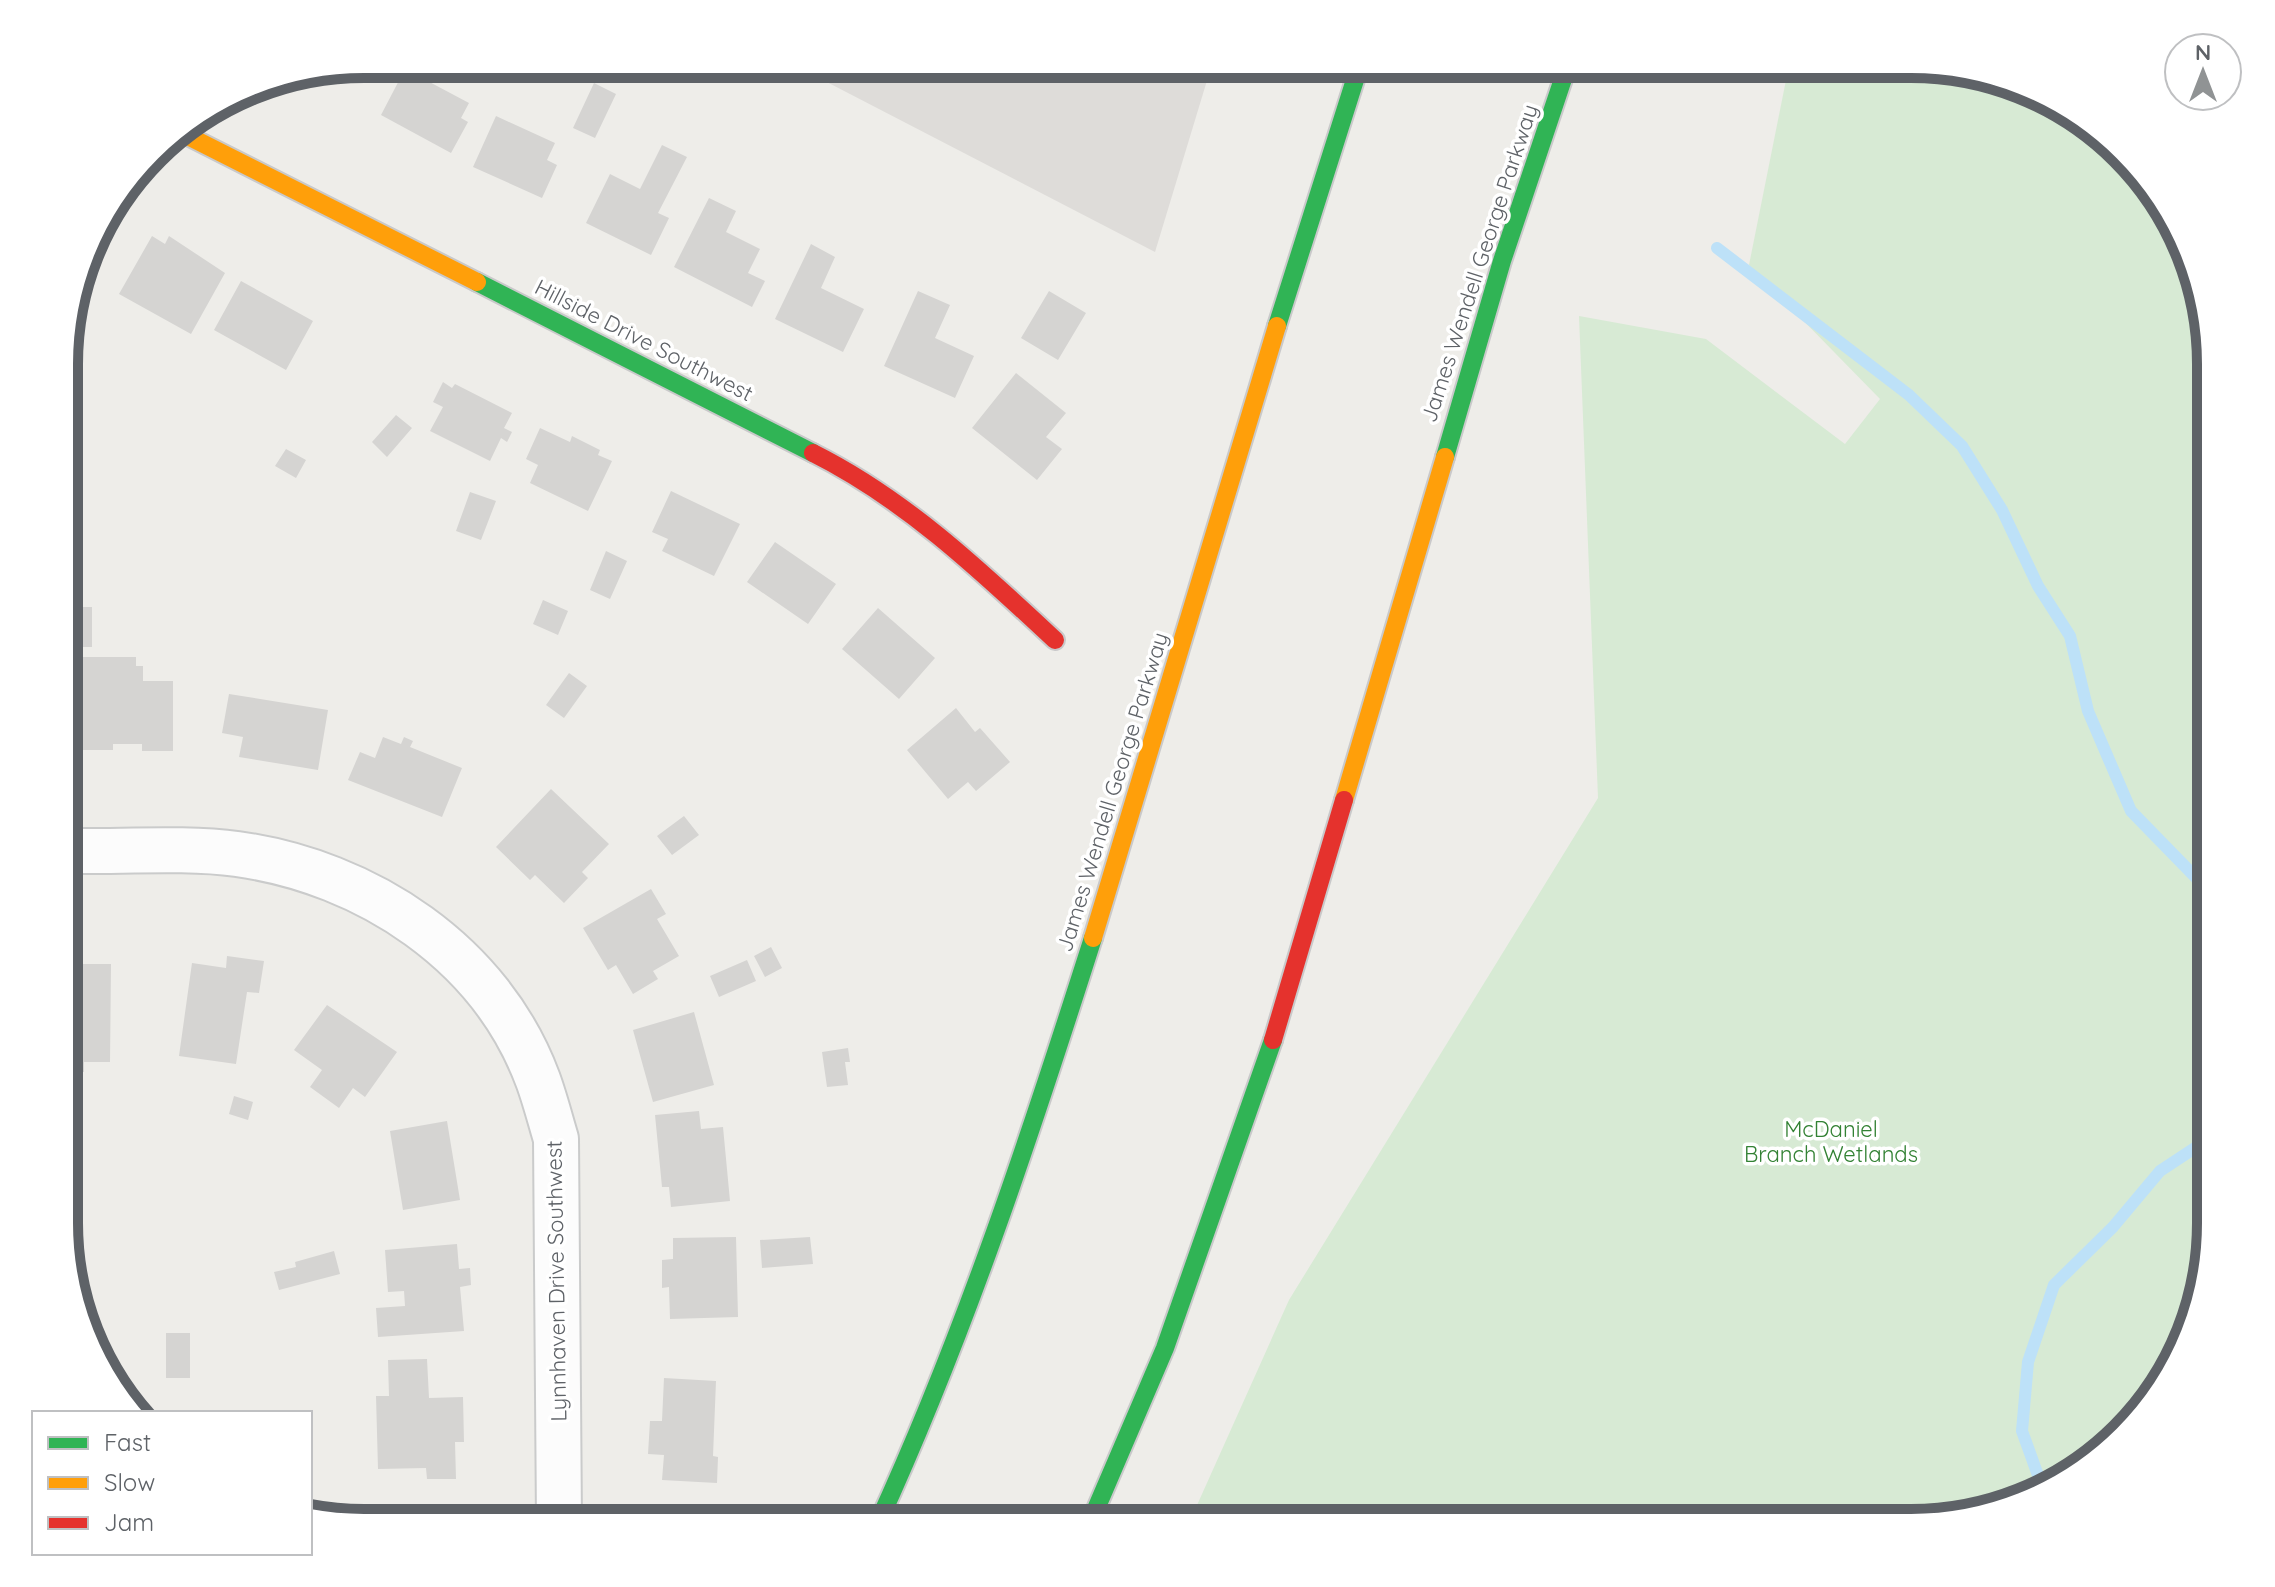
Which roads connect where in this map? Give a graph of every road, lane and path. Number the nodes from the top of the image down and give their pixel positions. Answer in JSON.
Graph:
{"nodes":[{"id":1,"x":1355,"y":78,"type":"edge"},
{"id":2,"x":1563,"y":78,"type":"edge"},
{"id":3,"x":190,"y":137,"type":"edge"},
{"id":4,"x":1055,"y":640,"type":"dead end"},
{"id":5,"x":79,"y":851,"type":"edge"},
{"id":6,"x":559,"y":1509,"type":"edge"},
{"id":7,"x":884,"y":1509,"type":"edge"},
{"id":8,"x":1096,"y":1509,"type":"edge"}],
"edges":[{"from":1,"to":7,"type":"main road","name":"James Wendell George Parkway"},
{"from":2,"to":8,"type":"main road","name":"James Wendell George Parkway"},
{"from":3,"to":4,"type":"main road","name":"Hillside Drive Southwest"},
{"from":5,"to":6,"type":"street","name":"Lynnhaven Drive Southwest"}]}
